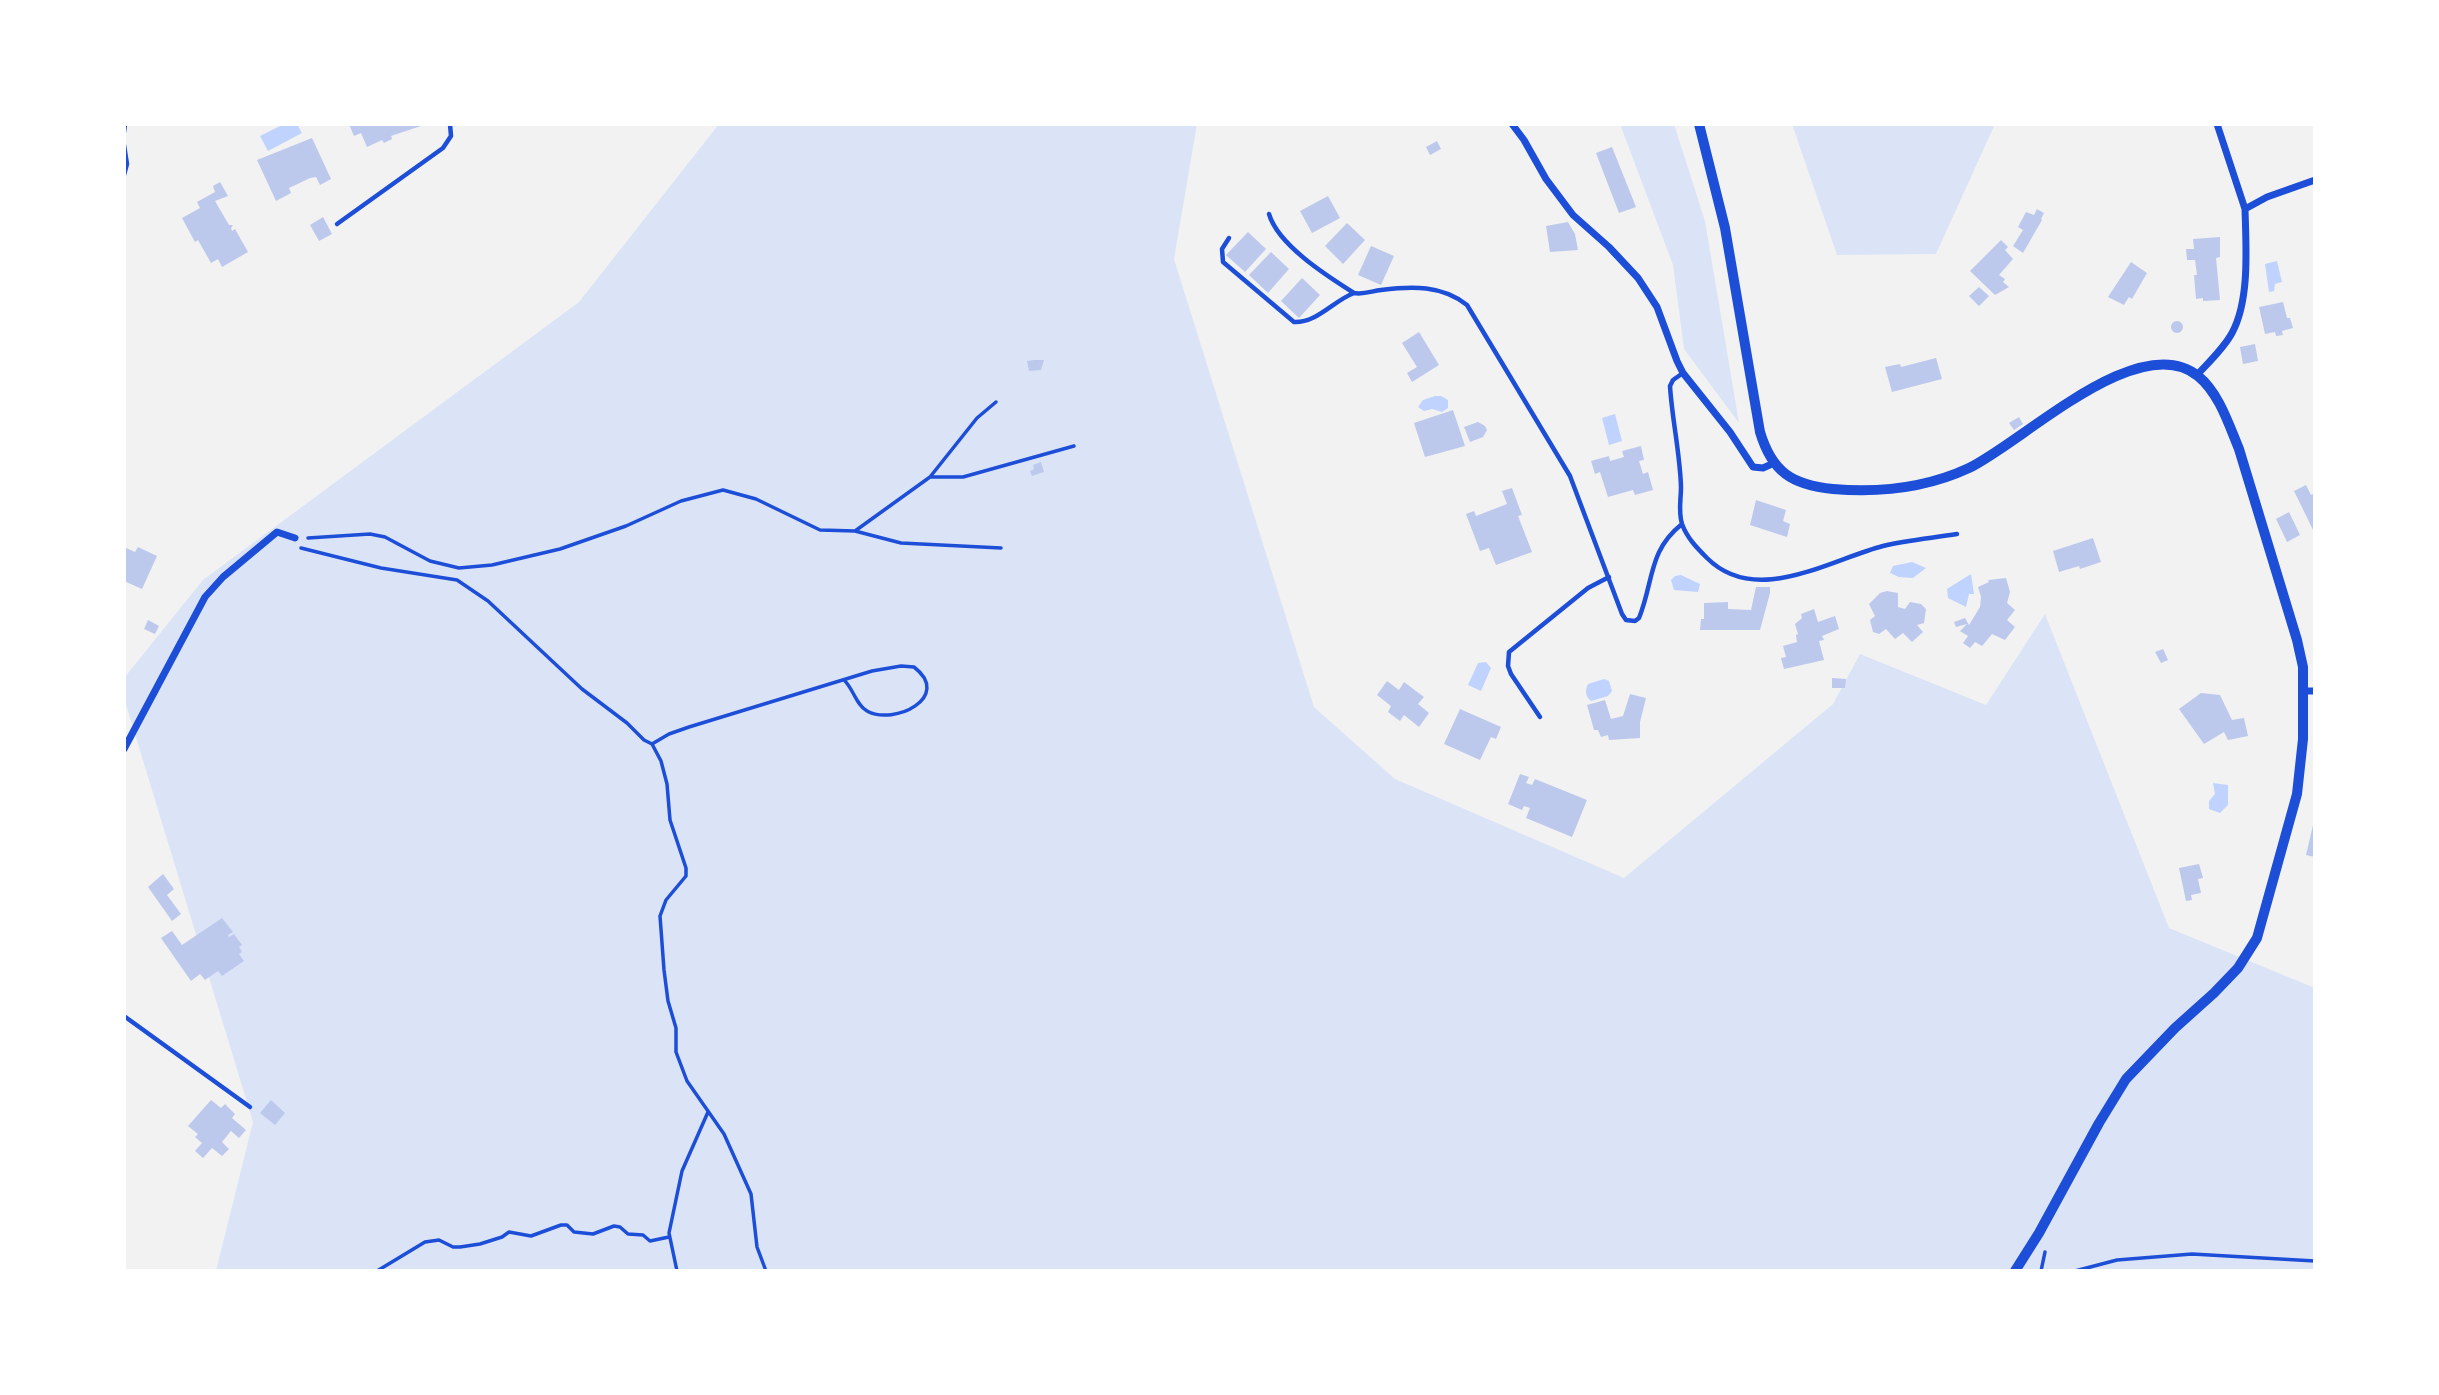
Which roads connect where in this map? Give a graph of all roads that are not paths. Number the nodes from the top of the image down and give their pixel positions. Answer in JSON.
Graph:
{"nodes":[{"id":1,"x":125,"y":124,"type":"edge"},
{"id":2,"x":450,"y":124,"type":"edge"},
{"id":3,"x":1512,"y":124,"type":"edge"},
{"id":4,"x":1699,"y":124,"type":"edge"},
{"id":5,"x":2217,"y":124,"type":"edge"},
{"id":6,"x":124,"y":132,"type":"edge"},
{"id":7,"x":124,"y":145,"type":"edge"},
{"id":8,"x":124,"y":176,"type":"edge"},
{"id":9,"x":2315,"y":180,"type":"edge"},
{"id":10,"x":2245,"y":209,"type":"junction"},
{"id":11,"x":1269,"y":214,"type":"dead end"},
{"id":12,"x":337,"y":223,"type":"dead end"},
{"id":13,"x":1229,"y":238,"type":"dead end"},
{"id":14,"x":1354,"y":293,"type":"junction"},
{"id":15,"x":1684,"y":373,"type":"junction"},
{"id":16,"x":2197,"y":375,"type":"junction"},
{"id":17,"x":1774,"y":463,"type":"junction"},
{"id":18,"x":1682,"y":524,"type":"junction"},
{"id":19,"x":1957,"y":534,"type":"dead end"},
{"id":20,"x":295,"y":538,"type":"road end"},
{"id":21,"x":1609,"y":577,"type":"junction"},
{"id":22,"x":2309,"y":691,"type":"edge"},
{"id":23,"x":1540,"y":717,"type":"dead end"},
{"id":24,"x":124,"y":748,"type":"edge"},
{"id":25,"x":124,"y":1016,"type":"edge"},
{"id":26,"x":250,"y":1107,"type":"dead end"},
{"id":27,"x":2015,"y":1271,"type":"edge"}],
"edges":[{"from":1,"to":6,"type":"lane"},
{"from":2,"to":12,"type":"lane"},
{"from":3,"to":15,"type":"street"},
{"from":4,"to":17,"type":"street"},
{"from":5,"to":10,"type":"street"},
{"from":7,"to":8,"type":"lane"},
{"from":9,"to":10,"type":"street"},
{"from":10,"to":16,"type":"street"},
{"from":11,"to":14,"type":"lane"},
{"from":13,"to":14,"type":"lane"},
{"from":14,"to":21,"type":"lane"},
{"from":15,"to":17,"type":"street"},
{"from":15,"to":18,"type":"lane"},
{"from":16,"to":17,"type":"street"},
{"from":16,"to":22,"type":"street"},
{"from":18,"to":19,"type":"lane"},
{"from":18,"to":21,"type":"lane"},
{"from":20,"to":24,"type":"street"},
{"from":21,"to":23,"type":"lane"},
{"from":22,"to":27,"type":"street"},
{"from":25,"to":26,"type":"lane"}]}
